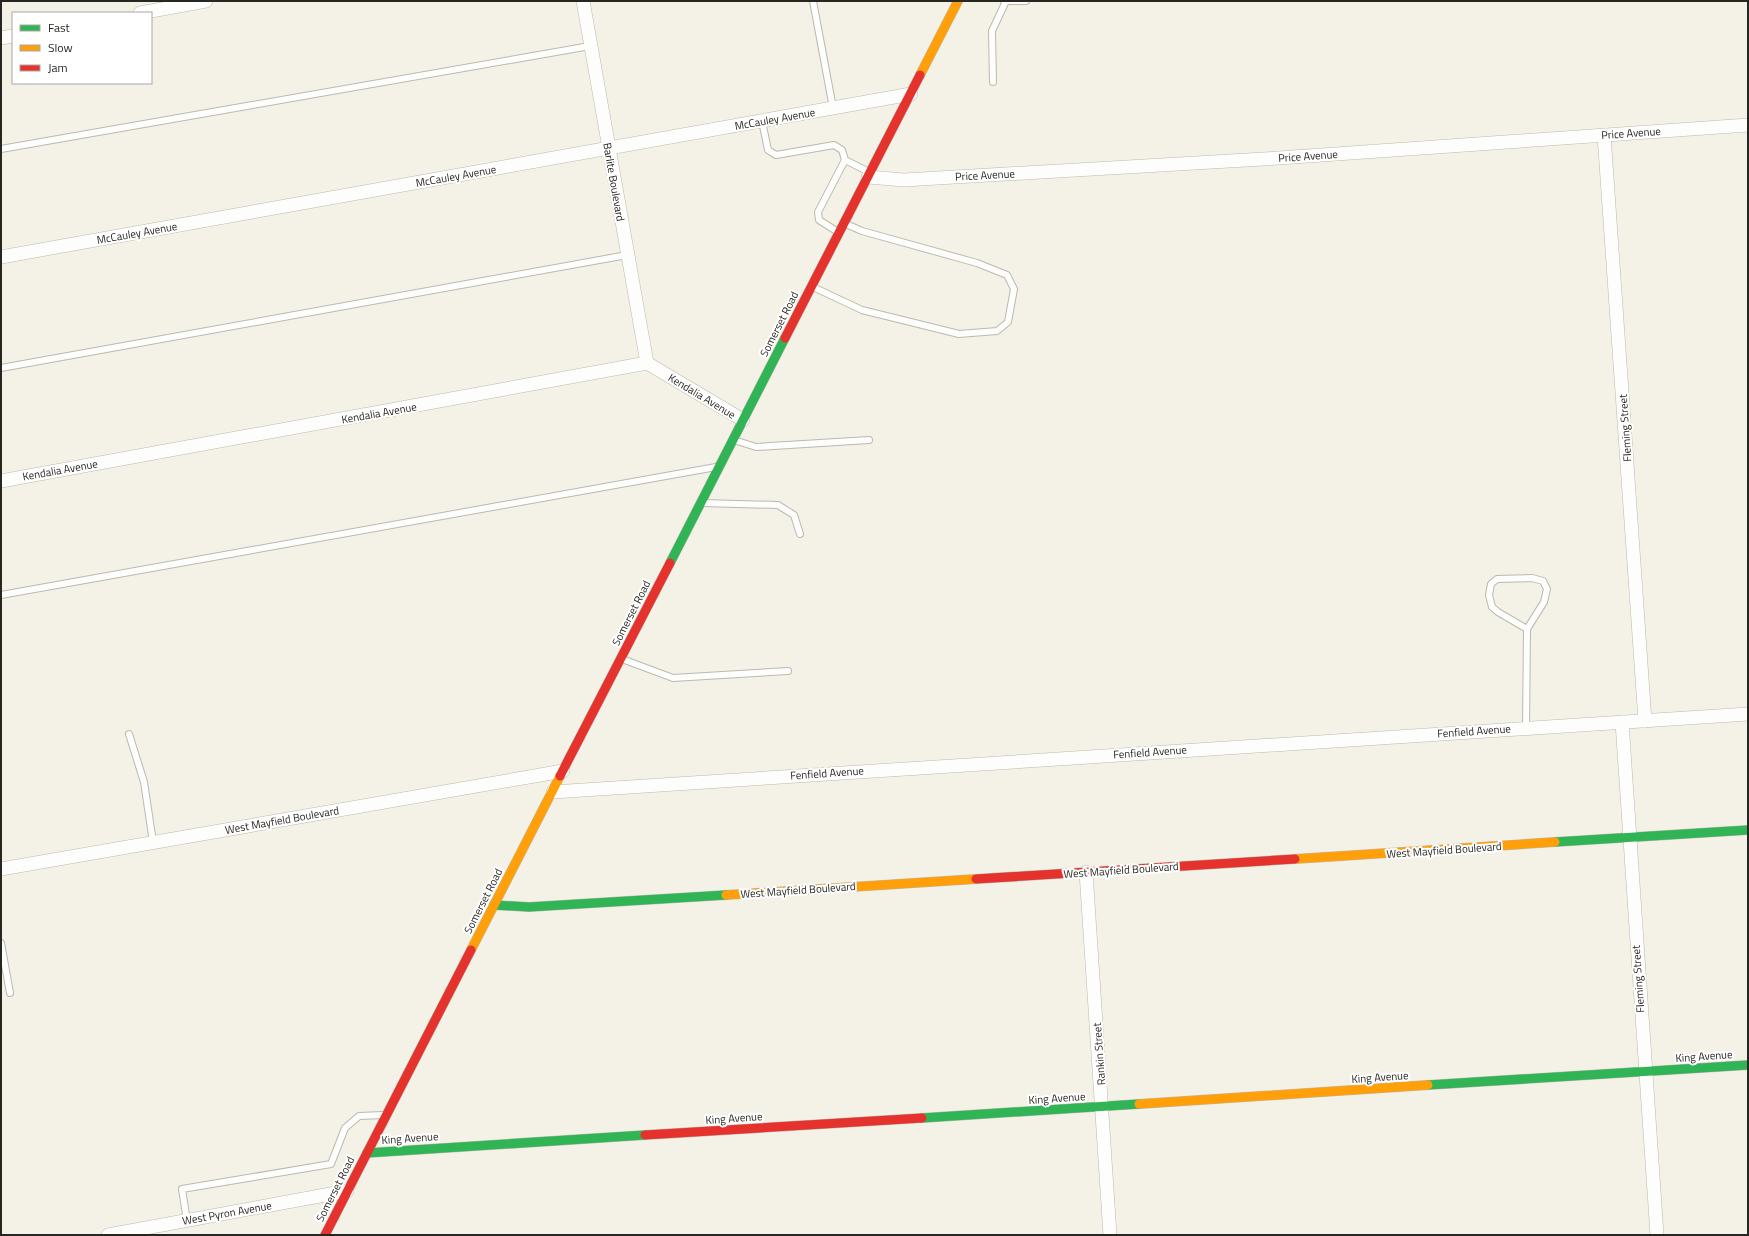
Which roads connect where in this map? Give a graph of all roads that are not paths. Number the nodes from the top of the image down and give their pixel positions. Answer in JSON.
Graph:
{"nodes":[{"id":1,"x":206,"y":1,"type":"edge"},
{"id":2,"x":583,"y":1,"type":"edge"},
{"id":3,"x":813,"y":1,"type":"edge"},
{"id":4,"x":958,"y":1,"type":"edge"},
{"id":5,"x":1005,"y":1,"type":"edge"},
{"id":6,"x":1026,"y":1,"type":"edge"},
{"id":7,"x":146,"y":12,"type":"edge"},
{"id":8,"x":12,"y":36,"type":"edge"},
{"id":9,"x":1,"y":38,"type":"edge"},
{"id":10,"x":590,"y":46,"type":"junction"},
{"id":11,"x":993,"y":82,"type":"dead end"},
{"id":12,"x":911,"y":94,"type":"junction"},
{"id":13,"x":833,"y":108,"type":"junction"},
{"id":14,"x":762,"y":121,"type":"junction"},
{"id":15,"x":1748,"y":125,"type":"edge"},
{"id":16,"x":1604,"y":135,"type":"junction"},
{"id":17,"x":1,"y":149,"type":"edge"},
{"id":18,"x":608,"y":149,"type":"junction"},
{"id":19,"x":845,"y":160,"type":"junction"},
{"id":20,"x":869,"y":175,"type":"junction"},
{"id":21,"x":845,"y":223,"type":"junction"},
{"id":22,"x":840,"y":232,"type":"junction"},
{"id":23,"x":627,"y":255,"type":"junction"},
{"id":24,"x":1,"y":257,"type":"edge"},
{"id":25,"x":812,"y":287,"type":"junction"},
{"id":26,"x":647,"y":363,"type":"junction"},
{"id":27,"x":1,"y":368,"type":"edge"},
{"id":28,"x":743,"y":420,"type":"junction"},
{"id":29,"x":733,"y":440,"type":"junction"},
{"id":30,"x":870,"y":440,"type":"dead end"},
{"id":31,"x":720,"y":466,"type":"junction"},
{"id":32,"x":1,"y":481,"type":"edge"},
{"id":33,"x":701,"y":503,"type":"junction"},
{"id":34,"x":800,"y":534,"type":"dead end"},
{"id":35,"x":1,"y":595,"type":"edge"},
{"id":36,"x":1527,"y":629,"type":"junction"},
{"id":37,"x":621,"y":658,"type":"junction"},
{"id":38,"x":788,"y":671,"type":"dead end"},
{"id":39,"x":1748,"y":714,"type":"edge"},
{"id":40,"x":1645,"y":721,"type":"junction"},
{"id":41,"x":1622,"y":722,"type":"junction"},
{"id":42,"x":1526,"y":728,"type":"junction"},
{"id":43,"x":129,"y":734,"type":"dead end"},
{"id":44,"x":563,"y":771,"type":"junction"},
{"id":45,"x":552,"y":792,"type":"junction"},
{"id":46,"x":1748,"y":830,"type":"edge"},
{"id":47,"x":1629,"y":838,"type":"junction"},
{"id":48,"x":154,"y":842,"type":"junction"},
{"id":49,"x":1,"y":869,"type":"edge"},
{"id":50,"x":1086,"y":872,"type":"junction"},
{"id":51,"x":494,"y":906,"type":"junction"},
{"id":52,"x":1,"y":943,"type":"edge"},
{"id":53,"x":10,"y":993,"type":"dead end"},
{"id":54,"x":1748,"y":1065,"type":"edge"},
{"id":55,"x":1644,"y":1072,"type":"junction"},
{"id":56,"x":1102,"y":1107,"type":"junction"},
{"id":57,"x":387,"y":1115,"type":"junction"},
{"id":58,"x":367,"y":1153,"type":"junction"},
{"id":59,"x":347,"y":1191,"type":"junction"},
{"id":60,"x":188,"y":1220,"type":"junction"},
{"id":61,"x":108,"y":1235,"type":"edge"},
{"id":62,"x":325,"y":1235,"type":"edge"},
{"id":63,"x":1110,"y":1235,"type":"edge"},
{"id":64,"x":1657,"y":1235,"type":"edge"}],
"edges":[{"from":1,"to":7,"type":"street"},
{"from":2,"to":10,"type":"street","name":"Barlite Boulevard"},
{"from":3,"to":13,"type":"lane"},
{"from":4,"to":12,"type":"street","name":"Somerset Road"},
{"from":5,"to":6,"type":"lane"},
{"from":5,"to":11,"type":"lane"},
{"from":8,"to":9,"type":"street"},
{"from":10,"to":17,"type":"lane"},
{"from":10,"to":18,"type":"street","name":"Barlite Boulevard"},
{"from":12,"to":13,"type":"street","name":"McCauley Avenue"},
{"from":12,"to":20,"type":"street","name":"Somerset Road"},
{"from":13,"to":14,"type":"street","name":"McCauley Avenue"},
{"from":14,"to":18,"type":"street","name":"McCauley Avenue"},
{"from":14,"to":19,"type":"lane"},
{"from":15,"to":16,"type":"street","name":"Price Avenue"},
{"from":16,"to":20,"type":"street","name":"Price Avenue"},
{"from":16,"to":40,"type":"street","name":"Fleming Street"},
{"from":18,"to":23,"type":"street","name":"Barlite Boulevard"},
{"from":18,"to":24,"type":"street","name":"McCauley Avenue"},
{"from":19,"to":20,"type":"lane"},
{"from":19,"to":22,"type":"lane"},
{"from":20,"to":21,"type":"street","name":"Somerset Road"},
{"from":21,"to":22,"type":"street","name":"Somerset Road"},
{"from":21,"to":25,"type":"lane"},
{"from":22,"to":25,"type":"street","name":"Somerset Road"},
{"from":23,"to":26,"type":"street","name":"Barlite Boulevard"},
{"from":23,"to":27,"type":"lane"},
{"from":25,"to":28,"type":"street","name":"Somerset Road"},
{"from":26,"to":28,"type":"street","name":"Kendalia Avenue"},
{"from":26,"to":32,"type":"street","name":"Kendalia Avenue"},
{"from":28,"to":29,"type":"street","name":"Somerset Road"},
{"from":29,"to":30,"type":"lane"},
{"from":29,"to":31,"type":"street","name":"Somerset Road"},
{"from":31,"to":33,"type":"street","name":"Somerset Road"},
{"from":31,"to":35,"type":"lane"},
{"from":33,"to":34,"type":"lane"},
{"from":33,"to":37,"type":"street","name":"Somerset Road"},
{"from":36,"to":36,"type":"lane"},
{"from":36,"to":42,"type":"lane"},
{"from":37,"to":38,"type":"lane"},
{"from":37,"to":44,"type":"street","name":"Somerset Road"},
{"from":39,"to":40,"type":"street","name":"Fenfield Avenue"},
{"from":40,"to":41,"type":"street","name":"Fenfield Avenue"},
{"from":41,"to":42,"type":"street","name":"Fenfield Avenue"},
{"from":41,"to":47,"type":"street","name":"Fleming Street"},
{"from":42,"to":45,"type":"street","name":"Fenfield Avenue"},
{"from":43,"to":48,"type":"lane"},
{"from":44,"to":45,"type":"street","name":"Somerset Road"},
{"from":44,"to":48,"type":"street","name":"West Mayfield Boulevard"},
{"from":45,"to":51,"type":"street","name":"Somerset Road"},
{"from":46,"to":47,"type":"street","name":"West Mayfield Boulevard"},
{"from":47,"to":50,"type":"street","name":"West Mayfield Boulevard"},
{"from":47,"to":55,"type":"street","name":"Fleming Street"},
{"from":48,"to":49,"type":"street","name":"West Mayfield Boulevard"},
{"from":50,"to":51,"type":"street","name":"West Mayfield Boulevard"},
{"from":50,"to":56,"type":"street","name":"Rankin Street"},
{"from":51,"to":57,"type":"street","name":"Somerset Road"},
{"from":52,"to":53,"type":"lane"},
{"from":54,"to":55,"type":"street","name":"King Avenue"},
{"from":55,"to":56,"type":"street","name":"King Avenue"},
{"from":55,"to":64,"type":"street","name":"Fleming Street"},
{"from":56,"to":58,"type":"street","name":"King Avenue"},
{"from":56,"to":63,"type":"street","name":"Rankin Street"},
{"from":57,"to":58,"type":"street","name":"Somerset Road"},
{"from":57,"to":60,"type":"lane"},
{"from":58,"to":59,"type":"street","name":"Somerset Road"},
{"from":59,"to":60,"type":"street","name":"West Pyron Avenue"},
{"from":59,"to":62,"type":"street","name":"Somerset Road"},
{"from":60,"to":61,"type":"street","name":"West Pyron Avenue"}]}
